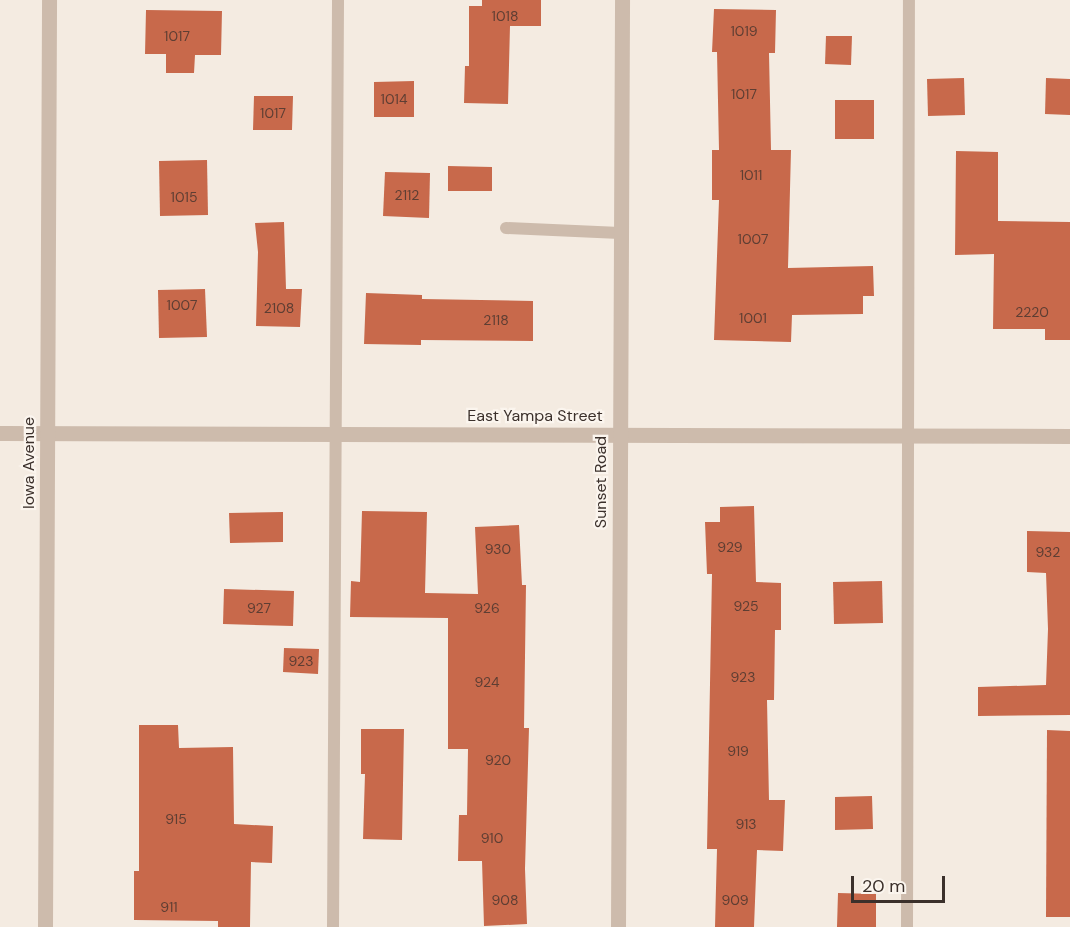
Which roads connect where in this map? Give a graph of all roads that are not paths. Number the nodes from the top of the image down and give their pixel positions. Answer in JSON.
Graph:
{"nodes":[{"id":1,"x":49,"y":0,"type":"edge"},
{"id":2,"x":338,"y":0,"type":"edge"},
{"id":3,"x":622,"y":0,"type":"edge"},
{"id":4,"x":909,"y":0,"type":"edge"},
{"id":5,"x":506,"y":228,"type":"dead end"},
{"id":6,"x":620,"y":233,"type":"junction"},
{"id":7,"x":0,"y":433,"type":"edge"},
{"id":8,"x":47,"y":433,"type":"junction"},
{"id":9,"x":335,"y":434,"type":"junction"},
{"id":10,"x":619,"y":434,"type":"junction"},
{"id":11,"x":908,"y":435,"type":"junction"},
{"id":12,"x":1070,"y":436,"type":"edge"},
{"id":13,"x":45,"y":927,"type":"edge"},
{"id":14,"x":333,"y":927,"type":"edge"},
{"id":15,"x":618,"y":927,"type":"edge"},
{"id":16,"x":907,"y":927,"type":"edge"}],
"edges":[{"from":1,"to":8,"type":"street","name":"Iowa Avenue"},
{"from":2,"to":9,"type":"lane"},
{"from":3,"to":6,"type":"street","name":"Sunset Road"},
{"from":4,"to":11,"type":"lane"},
{"from":5,"to":6,"type":"lane"},
{"from":6,"to":10,"type":"street","name":"Sunset Road"},
{"from":7,"to":8,"type":"street","name":"East Yampa Street"},
{"from":8,"to":9,"type":"street","name":"East Yampa Street"},
{"from":8,"to":13,"type":"street","name":"Iowa Avenue"},
{"from":9,"to":10,"type":"street","name":"East Yampa Street"},
{"from":9,"to":14,"type":"lane"},
{"from":10,"to":11,"type":"street","name":"East Yampa Street"},
{"from":10,"to":15,"type":"street","name":"Sunset Road"},
{"from":11,"to":12,"type":"street","name":"East Yampa Street"},
{"from":11,"to":16,"type":"lane"}]}
